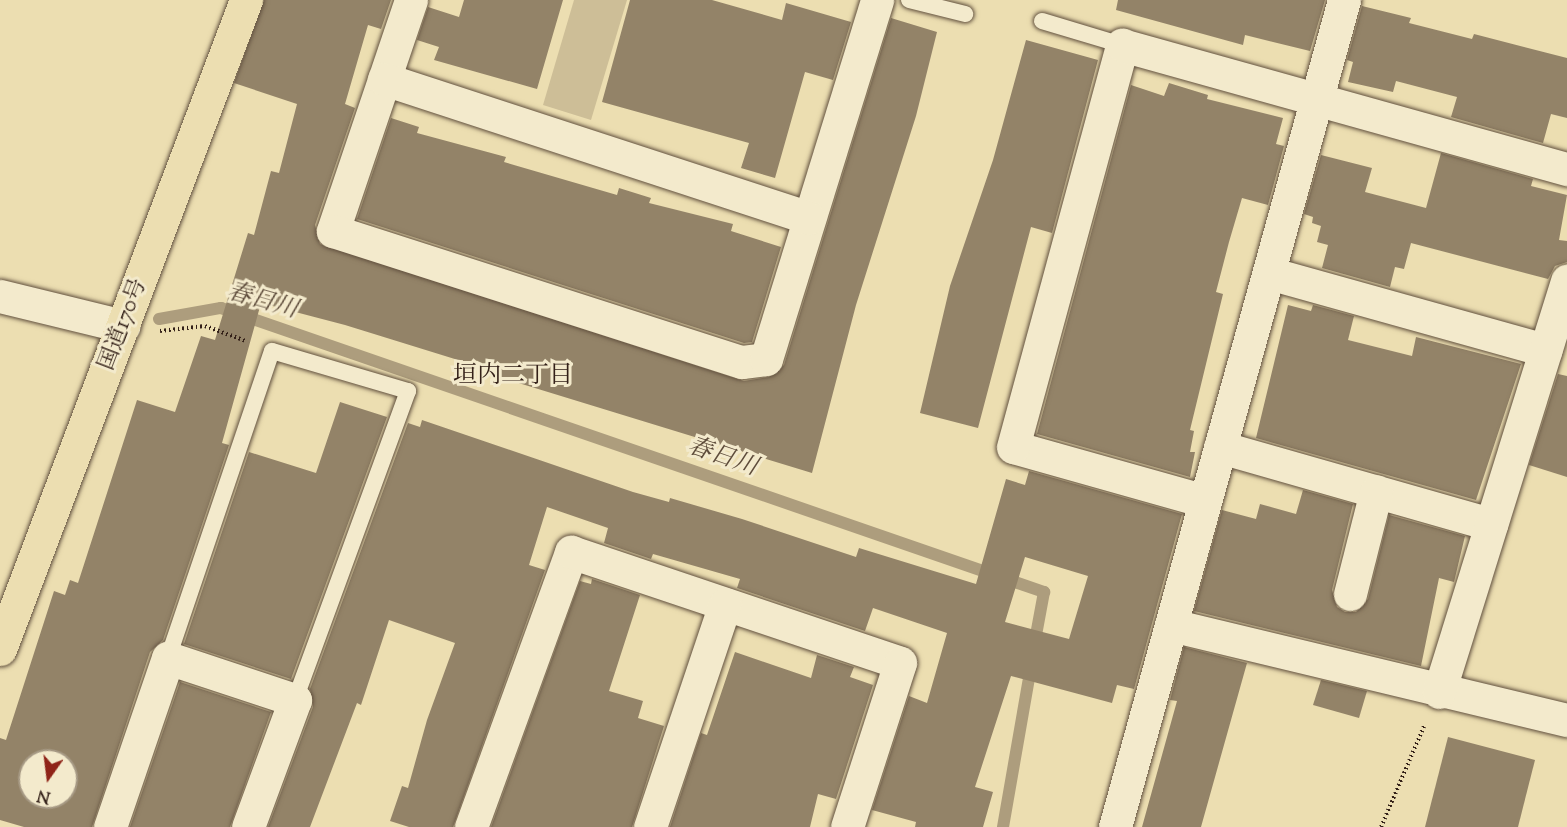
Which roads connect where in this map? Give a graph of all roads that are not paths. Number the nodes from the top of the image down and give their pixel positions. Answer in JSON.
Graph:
{"nodes":[{"id":1,"x":246,"y":0,"type":"edge"},
{"id":2,"x":411,"y":0,"type":"edge"},
{"id":3,"x":877,"y":0,"type":"edge"},
{"id":4,"x":909,"y":0,"type":"edge"},
{"id":5,"x":1344,"y":0,"type":"edge"},
{"id":6,"x":965,"y":14,"type":"dead end"},
{"id":7,"x":1042,"y":21,"type":"dead end"},
{"id":8,"x":1122,"y":45,"type":"junction"},
{"id":9,"x":384,"y":80,"type":"junction"},
{"id":10,"x":1317,"y":97,"type":"junction"},
{"id":11,"x":1567,"y":169,"type":"edge"},
{"id":12,"x":809,"y":218,"type":"junction"},
{"id":13,"x":1269,"y":273,"type":"junction"},
{"id":14,"x":1567,"y":280,"type":"edge"},
{"id":15,"x":0,"y":296,"type":"edge"},
{"id":16,"x":123,"y":326,"type":"junction"},
{"id":17,"x":1545,"y":350,"type":"junction"},
{"id":18,"x":1220,"y":447,"type":"junction"},
{"id":19,"x":1376,"y":491,"type":"junction"},
{"id":20,"x":1205,"y":501,"type":"junction"},
{"id":21,"x":1491,"y":524,"type":"junction"},
{"id":22,"x":1350,"y":594,"type":"dead end"},
{"id":23,"x":725,"y":604,"type":"junction"},
{"id":24,"x":1171,"y":625,"type":"junction"},
{"id":25,"x":0,"y":649,"type":"edge"},
{"id":26,"x":168,"y":658,"type":"junction"},
{"id":27,"x":1439,"y":692,"type":"junction"},
{"id":28,"x":295,"y":700,"type":"junction"},
{"id":29,"x":1567,"y":720,"type":"edge"},
{"id":30,"x":110,"y":827,"type":"edge"},
{"id":31,"x":248,"y":827,"type":"edge"},
{"id":32,"x":471,"y":827,"type":"edge"},
{"id":33,"x":650,"y":827,"type":"edge"},
{"id":34,"x":847,"y":827,"type":"edge"},
{"id":35,"x":1115,"y":827,"type":"edge"}],
"edges":[{"from":1,"to":16,"type":"highway","name":"国道170号"},
{"from":2,"to":9,"type":"street"},
{"from":3,"to":12,"type":"street"},
{"from":4,"to":6,"type":"lane"},
{"from":5,"to":10,"type":"street"},
{"from":7,"to":8,"type":"lane"},
{"from":8,"to":10,"type":"street"},
{"from":8,"to":20,"type":"street"},
{"from":9,"to":12,"type":"street"},
{"from":9,"to":12,"type":"street"},
{"from":10,"to":11,"type":"street"},
{"from":10,"to":13,"type":"street"},
{"from":13,"to":17,"type":"street"},
{"from":13,"to":18,"type":"street"},
{"from":14,"to":17,"type":"street"},
{"from":15,"to":16,"type":"street"},
{"from":16,"to":25,"type":"highway","name":"国道170号"},
{"from":17,"to":21,"type":"street"},
{"from":18,"to":19,"type":"street"},
{"from":18,"to":20,"type":"street"},
{"from":19,"to":21,"type":"street"},
{"from":19,"to":22,"type":"street"},
{"from":20,"to":24,"type":"street"},
{"from":21,"to":27,"type":"street"},
{"from":23,"to":32,"type":"street"},
{"from":23,"to":33,"type":"street"},
{"from":23,"to":34,"type":"street"},
{"from":24,"to":27,"type":"street"},
{"from":24,"to":35,"type":"street"},
{"from":26,"to":28,"type":"street"},
{"from":26,"to":28,"type":"lane"},
{"from":26,"to":30,"type":"street"},
{"from":27,"to":29,"type":"street"},
{"from":28,"to":31,"type":"street"}]}
